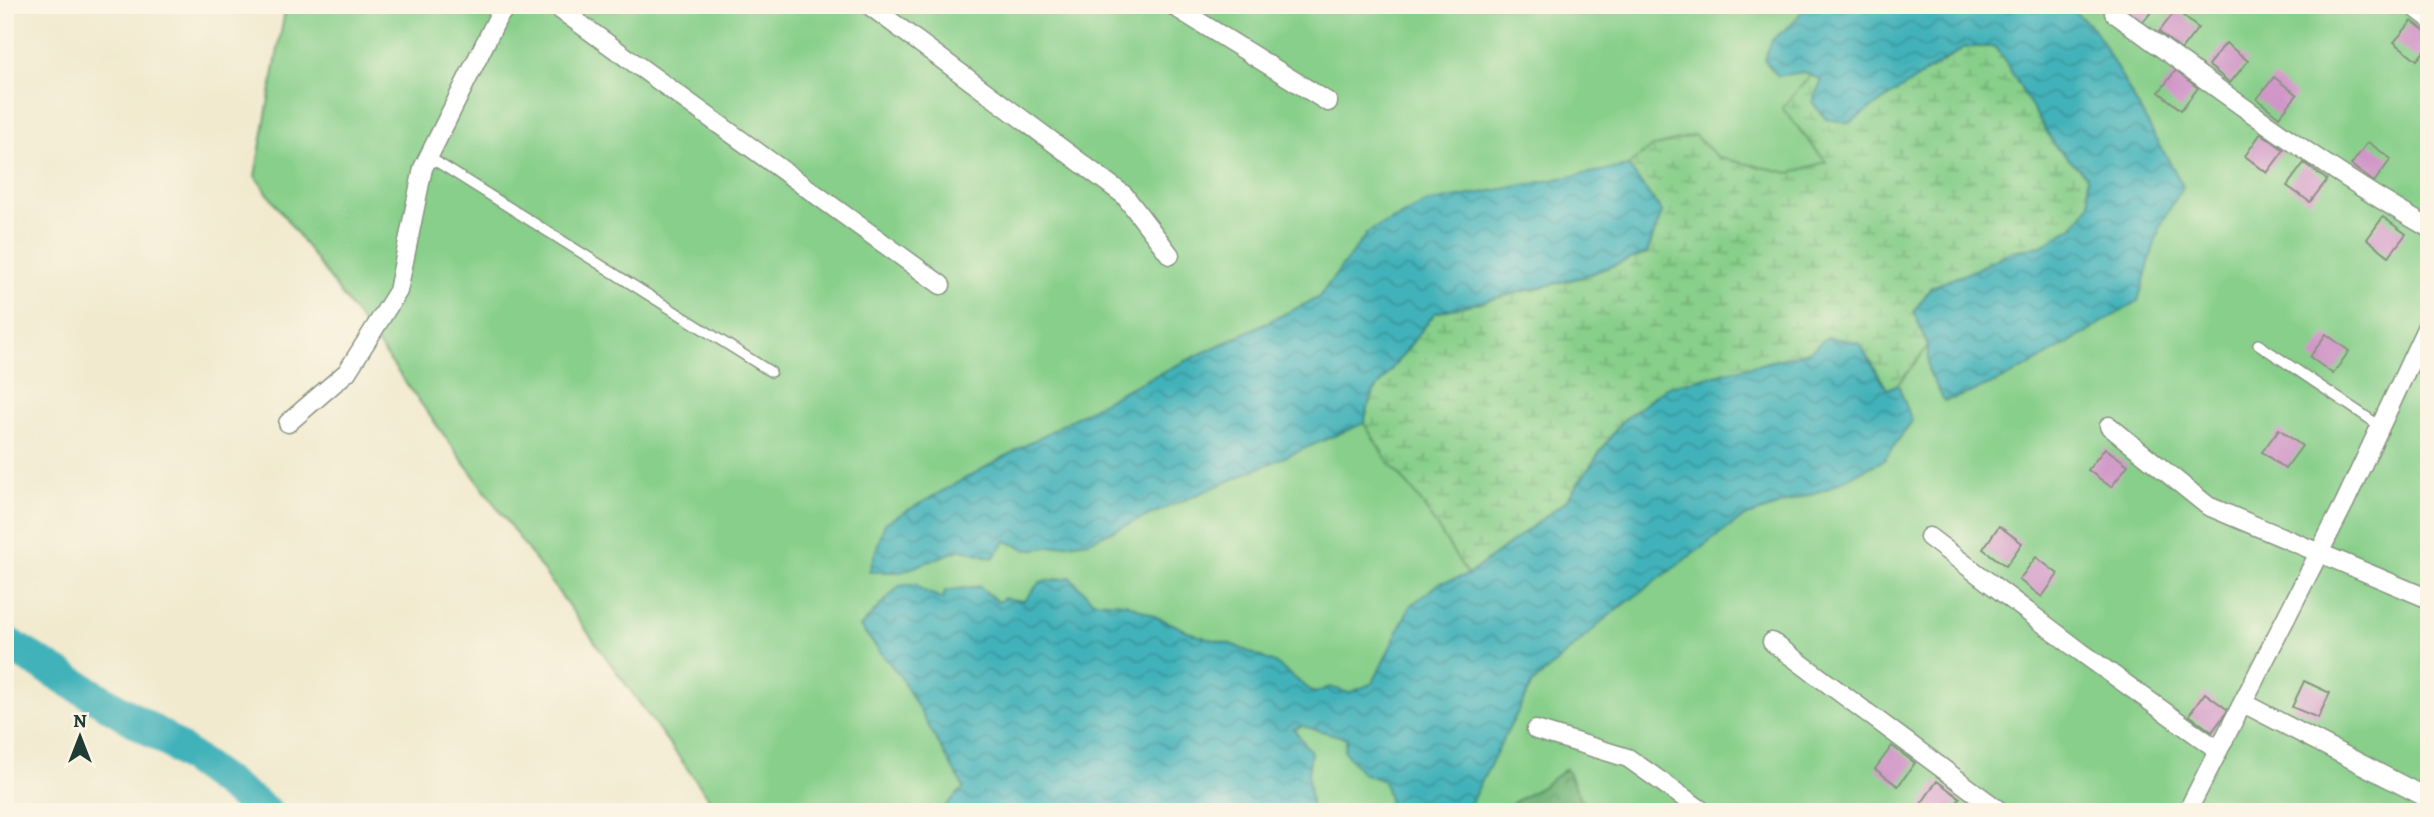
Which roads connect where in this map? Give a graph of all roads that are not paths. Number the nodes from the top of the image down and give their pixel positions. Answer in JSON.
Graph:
{"nodes":[{"id":1,"x":508,"y":5,"type":"edge"},
{"id":2,"x":554,"y":5,"type":"edge"},
{"id":3,"x":869,"y":5,"type":"edge"},
{"id":4,"x":1172,"y":5,"type":"edge"},
{"id":5,"x":2412,"y":5,"type":"edge"},
{"id":6,"x":2114,"y":13,"type":"dead end"},
{"id":7,"x":2429,"y":18,"type":"edge"},
{"id":8,"x":1328,"y":102,"type":"dead end"},
{"id":9,"x":429,"y":158,"type":"junction"},
{"id":10,"x":2429,"y":228,"type":"edge"},
{"id":11,"x":1170,"y":255,"type":"dead end"},
{"id":12,"x":941,"y":285,"type":"dead end"},
{"id":13,"x":2429,"y":322,"type":"edge"},
{"id":14,"x":2258,"y":344,"type":"dead end"},
{"id":15,"x":771,"y":372,"type":"dead end"},
{"id":16,"x":288,"y":423,"type":"dead end"},
{"id":17,"x":2109,"y":426,"type":"dead end"},
{"id":18,"x":2380,"y":426,"type":"junction"},
{"id":19,"x":1928,"y":537,"type":"dead end"},
{"id":20,"x":2318,"y":554,"type":"junction"},
{"id":21,"x":2429,"y":599,"type":"edge"},
{"id":22,"x":1772,"y":642,"type":"dead end"},
{"id":23,"x":2243,"y":703,"type":"junction"},
{"id":24,"x":1536,"y":730,"type":"dead end"},
{"id":25,"x":2218,"y":750,"type":"junction"},
{"id":26,"x":2429,"y":799,"type":"edge"},
{"id":27,"x":1704,"y":812,"type":"edge"},
{"id":28,"x":2001,"y":812,"type":"edge"},
{"id":29,"x":2187,"y":812,"type":"edge"}],
"edges":[{"from":1,"to":9,"type":"street"},
{"from":2,"to":12,"type":"street"},
{"from":3,"to":11,"type":"street"},
{"from":4,"to":8,"type":"street"},
{"from":5,"to":7,"type":"street"},
{"from":6,"to":10,"type":"street"},
{"from":9,"to":15,"type":"lane"},
{"from":9,"to":16,"type":"street"},
{"from":13,"to":18,"type":"street"},
{"from":14,"to":18,"type":"lane"},
{"from":17,"to":20,"type":"street"},
{"from":18,"to":20,"type":"street"},
{"from":19,"to":25,"type":"street"},
{"from":20,"to":21,"type":"street"},
{"from":20,"to":23,"type":"street"},
{"from":22,"to":28,"type":"street"},
{"from":23,"to":25,"type":"street"},
{"from":23,"to":26,"type":"street"},
{"from":24,"to":27,"type":"street"},
{"from":25,"to":29,"type":"street"}]}
